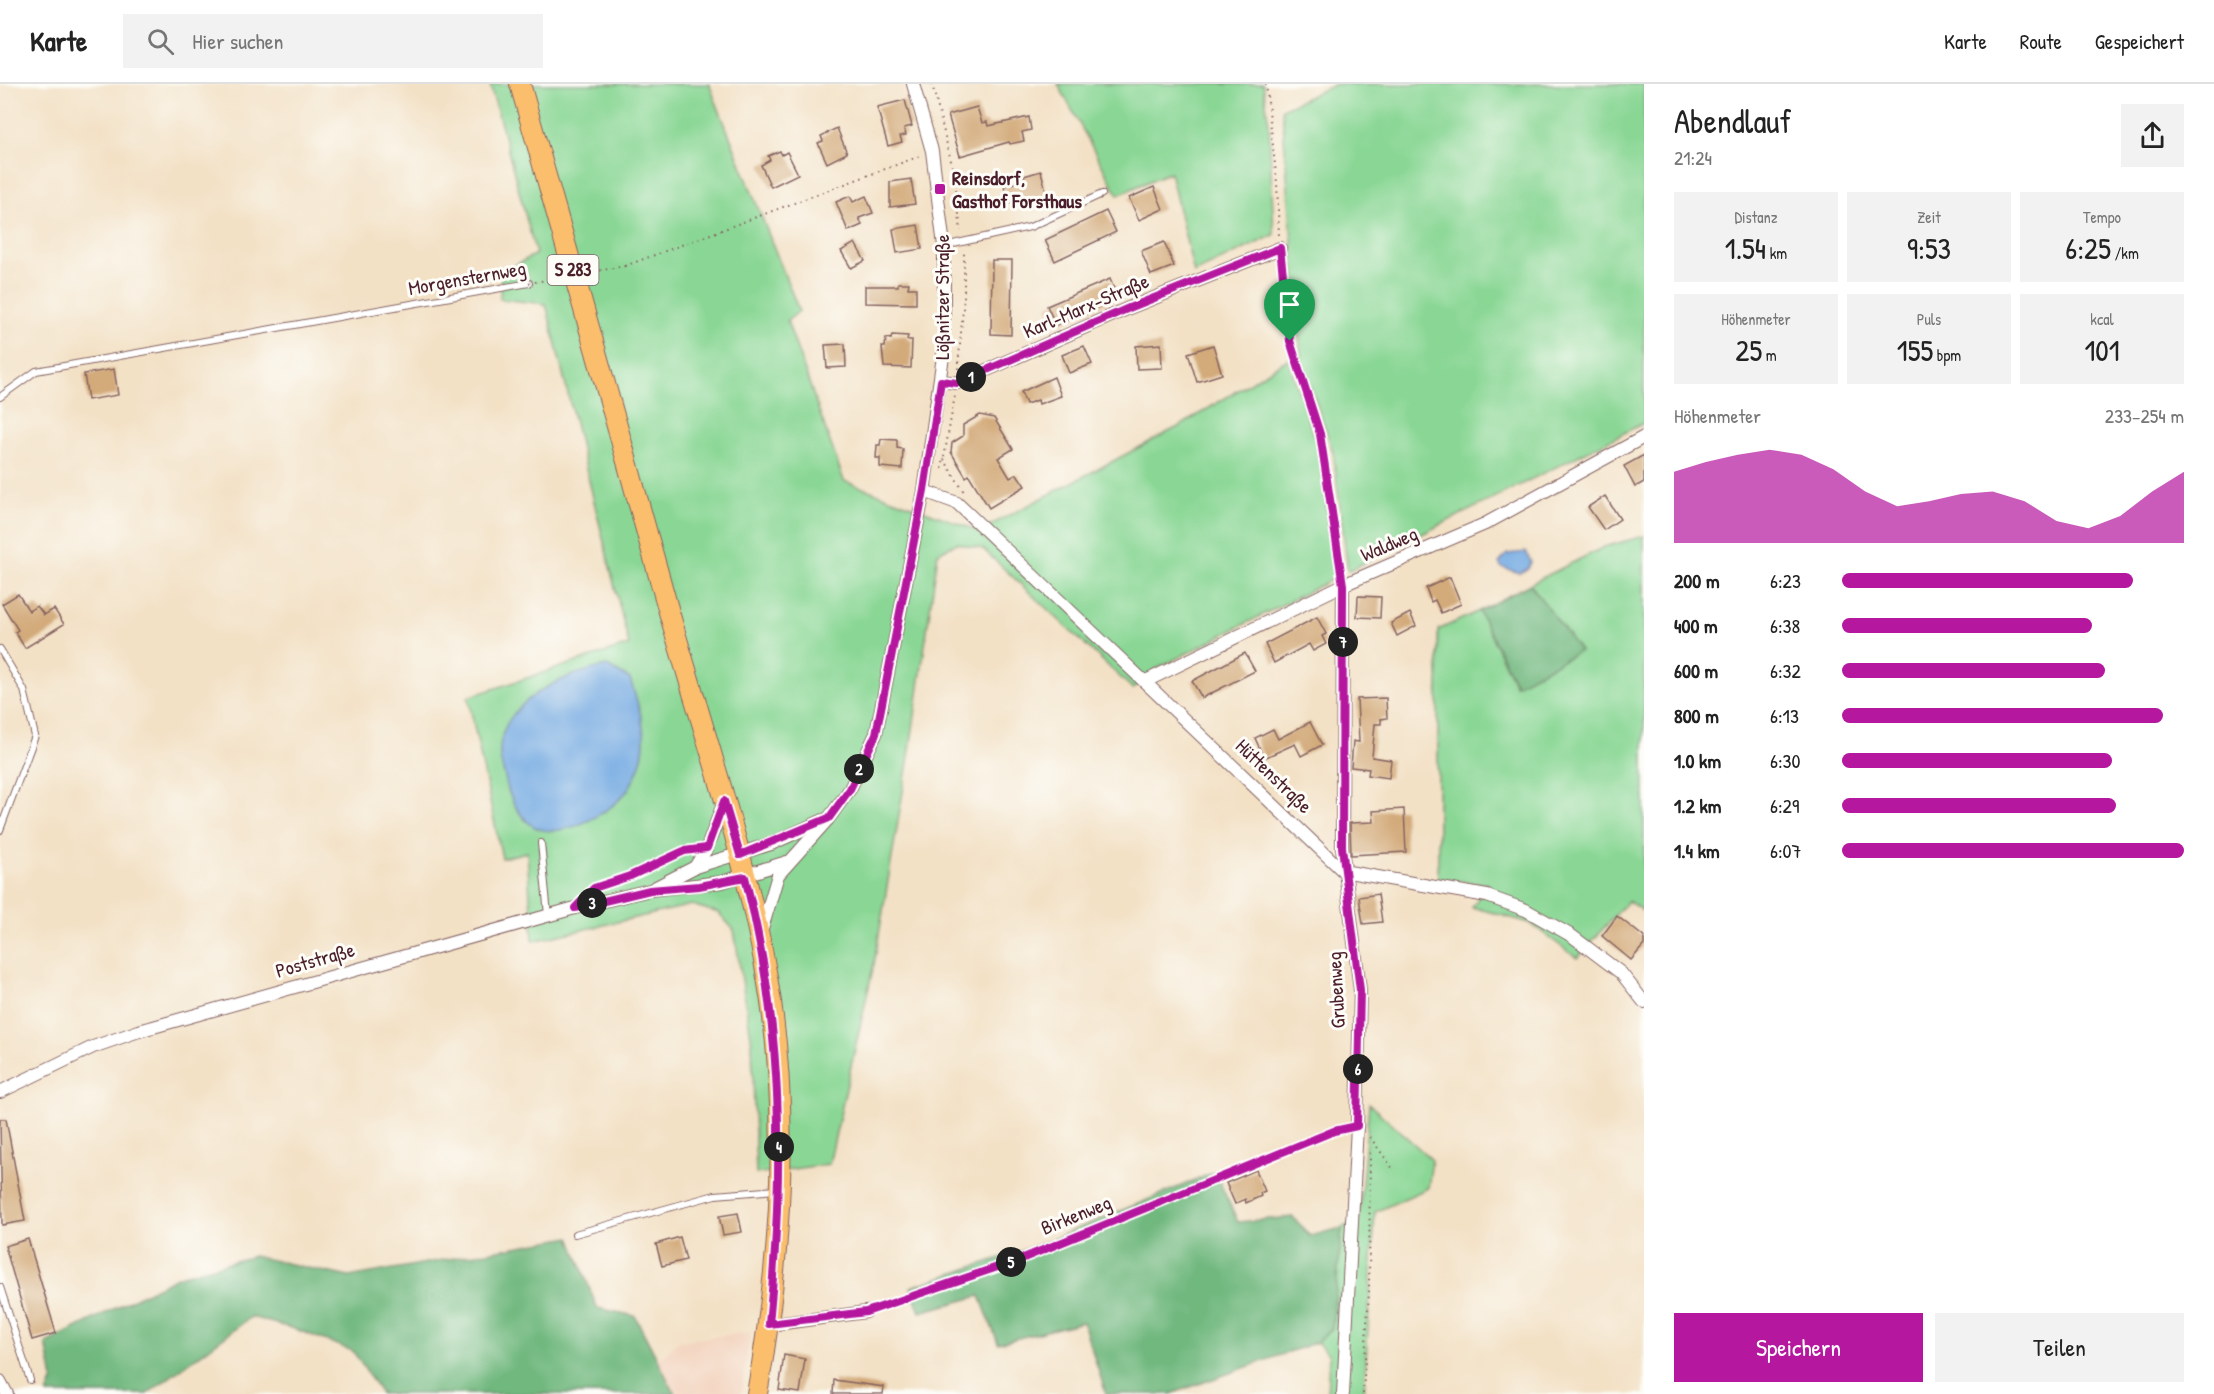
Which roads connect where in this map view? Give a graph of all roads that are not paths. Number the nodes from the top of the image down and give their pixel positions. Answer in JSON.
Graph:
{"nodes":[{"id":1,"x":520,"y":84,"type":"edge"},
{"id":2,"x":913,"y":84,"type":"edge"},
{"id":3,"x":1101,"y":194,"type":"dead end"},
{"id":4,"x":944,"y":246,"type":"junction"},
{"id":5,"x":1280,"y":248,"type":"road end"},
{"id":6,"x":529,"y":283,"type":"road end"},
{"id":7,"x":941,"y":381,"type":"junction"},
{"id":8,"x":0,"y":397,"type":"edge"},
{"id":9,"x":1644,"y":437,"type":"edge"},
{"id":10,"x":924,"y":490,"type":"junction"},
{"id":11,"x":1343,"y":585,"type":"junction"},
{"id":12,"x":0,"y":649,"type":"edge"},
{"id":13,"x":1146,"y":681,"type":"junction"},
{"id":14,"x":724,"y":801,"type":"junction"},
{"id":15,"x":829,"y":818,"type":"junction"},
{"id":16,"x":0,"y":831,"type":"edge"},
{"id":17,"x":541,"y":843,"type":"dead end"},
{"id":18,"x":740,"y":855,"type":"junction"},
{"id":19,"x":788,"y":861,"type":"junction"},
{"id":20,"x":694,"y":867,"type":"junction"},
{"id":21,"x":1343,"y":871,"type":"junction"},
{"id":22,"x":745,"y":877,"type":"junction"},
{"id":23,"x":650,"y":890,"type":"junction"},
{"id":24,"x":548,"y":915,"type":"junction"},
{"id":25,"x":760,"y":940,"type":"junction"},
{"id":26,"x":1644,"y":1002,"type":"edge"},
{"id":27,"x":0,"y":1092,"type":"edge"},
{"id":28,"x":780,"y":1191,"type":"junction"},
{"id":29,"x":574,"y":1234,"type":"dead end"},
{"id":30,"x":0,"y":1287,"type":"edge"},
{"id":31,"x":866,"y":1312,"type":"road end"},
{"id":32,"x":769,"y":1324,"type":"junction"},
{"id":33,"x":30,"y":1380,"type":"dead end"},
{"id":34,"x":0,"y":1381,"type":"edge"},
{"id":35,"x":7,"y":1394,"type":"edge"},
{"id":36,"x":756,"y":1394,"type":"edge"},
{"id":37,"x":1343,"y":1394,"type":"edge"}],
"edges":[{"from":1,"to":14,"type":"main road","number":"S 283"},
{"from":2,"to":4,"type":"street","name":"Lößnitzer Straße"},
{"from":3,"to":4,"type":"lane"},
{"from":4,"to":7,"type":"street","name":"Lößnitzer Straße"},
{"from":5,"to":7,"type":"street","name":"Karl-Marx-Straße"},
{"from":6,"to":8,"type":"lane","name":"Morgensternweg"},
{"from":7,"to":10,"type":"street","name":"Lößnitzer Straße"},
{"from":9,"to":11,"type":"street","name":"Waldweg"},
{"from":10,"to":13,"type":"street","name":"Hüttenstraße"},
{"from":10,"to":15,"type":"street","name":"Lößnitzer Straße"},
{"from":11,"to":13,"type":"street","name":"Waldweg"},
{"from":11,"to":21,"type":"street","name":"Grubenweg"},
{"from":12,"to":16,"type":"lane"},
{"from":13,"to":21,"type":"street","name":"Hüttenstraße"},
{"from":14,"to":18,"type":"main road","number":"S 283"},
{"from":14,"to":20,"type":"street"},
{"from":15,"to":18,"type":"street"},
{"from":15,"to":19,"type":"street","name":"Lößnitzer Straße"},
{"from":17,"to":24,"type":"lane"},
{"from":18,"to":20,"type":"street","name":"Poststraße"},
{"from":18,"to":22,"type":"main road","number":"S 283"},
{"from":19,"to":22,"type":"street","name":"Lößnitzer Straße"},
{"from":19,"to":25,"type":"street","name":"Lößnitzer Straße"},
{"from":20,"to":23,"type":"street","name":"Poststraße"},
{"from":21,"to":26,"type":"street"},
{"from":21,"to":37,"type":"street","name":"Grubenweg"},
{"from":22,"to":23,"type":"street","name":"Poststraße"},
{"from":22,"to":25,"type":"main road","number":"S 283"},
{"from":23,"to":24,"type":"street","name":"Poststraße"},
{"from":24,"to":27,"type":"street","name":"Poststraße"},
{"from":25,"to":28,"type":"main road","number":"S 283"},
{"from":28,"to":29,"type":"lane"},
{"from":28,"to":32,"type":"main road","number":"S 283"},
{"from":30,"to":33,"type":"lane"},
{"from":31,"to":32,"type":"street"},
{"from":32,"to":36,"type":"main road","number":"S 283"},
{"from":34,"to":35,"type":"street"}]}
